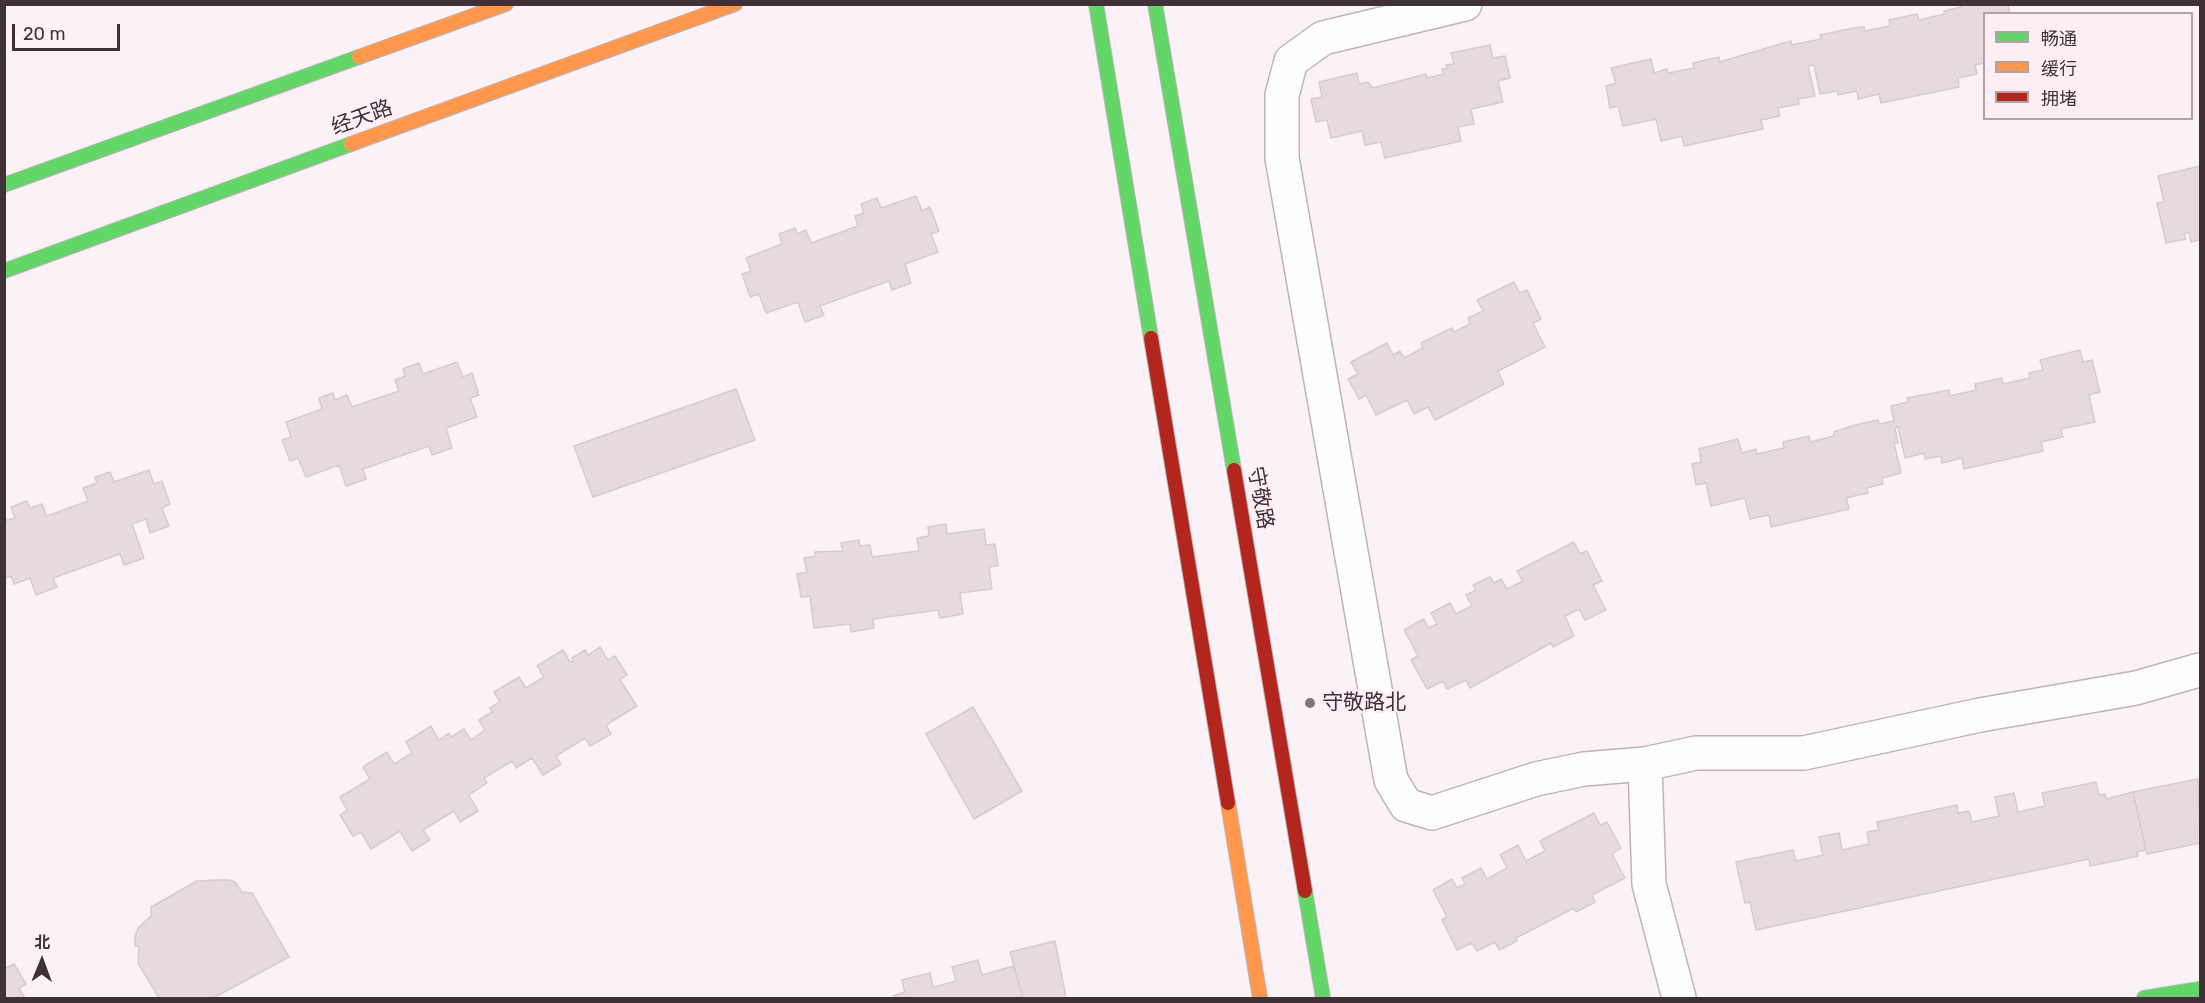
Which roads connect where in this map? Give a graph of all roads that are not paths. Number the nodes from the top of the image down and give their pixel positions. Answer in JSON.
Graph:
{"nodes":[{"id":1,"x":506,"y":4,"type":"edge"},
{"id":2,"x":735,"y":4,"type":"edge"},
{"id":3,"x":1096,"y":4,"type":"edge"},
{"id":4,"x":1155,"y":4,"type":"edge"},
{"id":5,"x":1465,"y":4,"type":"edge"},
{"id":6,"x":4,"y":185,"type":"edge"},
{"id":7,"x":4,"y":271,"type":"edge"},
{"id":8,"x":2199,"y":670,"type":"dead end"},
{"id":9,"x":1646,"y":764,"type":"junction"},
{"id":10,"x":2200,"y":988,"type":"edge"},
{"id":11,"x":1260,"y":999,"type":"edge"},
{"id":12,"x":1323,"y":999,"type":"edge"},
{"id":13,"x":1679,"y":999,"type":"edge"},
{"id":14,"x":2144,"y":999,"type":"edge"}],
"edges":[{"from":1,"to":6,"type":"main road"},
{"from":2,"to":7,"type":"main road","name":"经天路"},
{"from":3,"to":11,"type":"main road"},
{"from":4,"to":12,"type":"main road","name":"守敬路"},
{"from":5,"to":9,"type":"street"},
{"from":8,"to":9,"type":"street"},
{"from":9,"to":13,"type":"street"},
{"from":10,"to":14,"type":"main road"}]}
